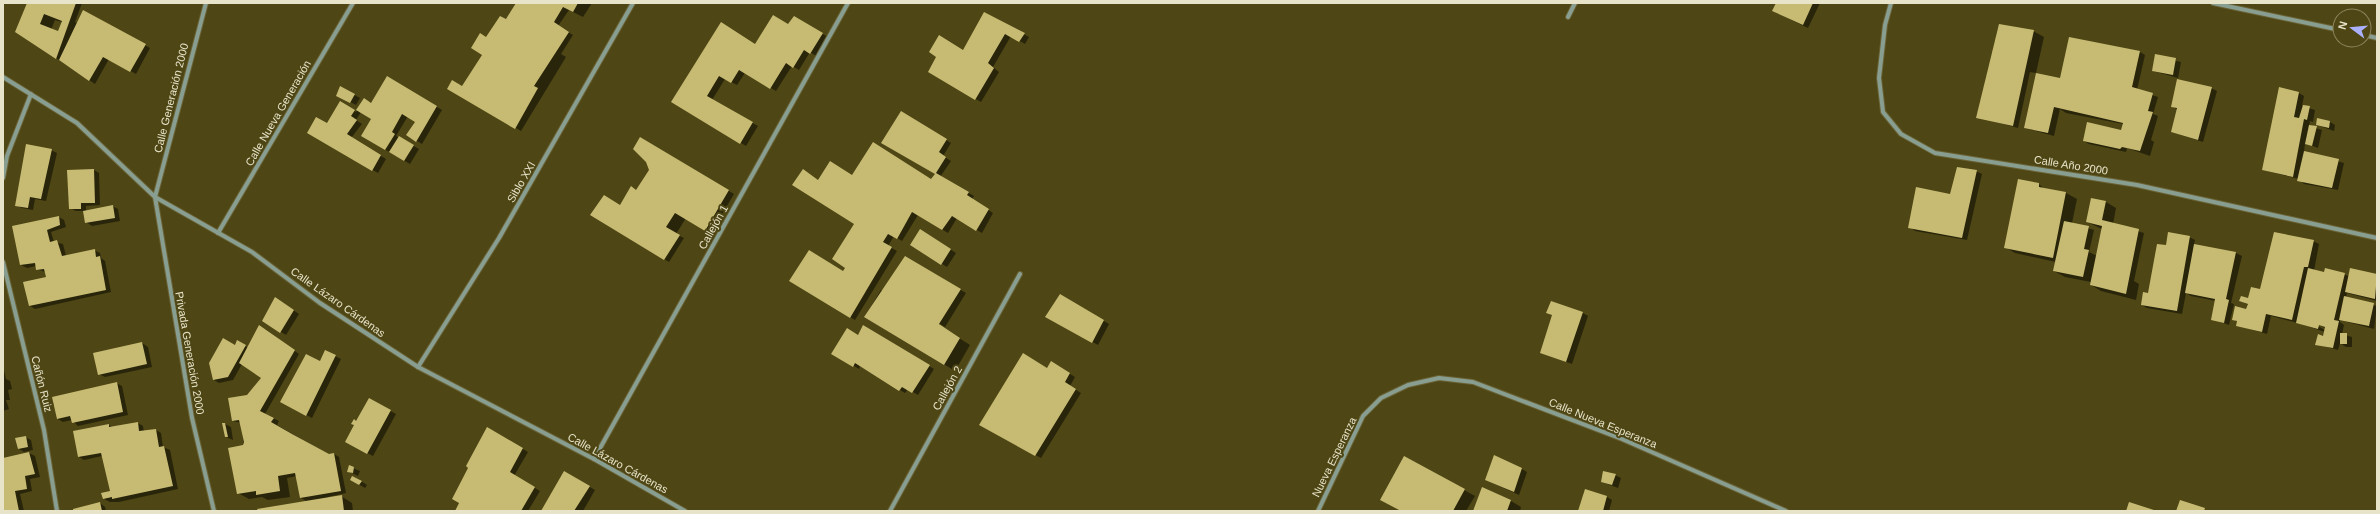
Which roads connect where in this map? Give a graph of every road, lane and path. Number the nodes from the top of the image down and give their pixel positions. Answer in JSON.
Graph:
{"nodes":[{"id":1,"x":206,"y":3,"type":"edge"},
{"id":2,"x":353,"y":3,"type":"edge"},
{"id":3,"x":633,"y":3,"type":"edge"},
{"id":4,"x":848,"y":3,"type":"edge"},
{"id":5,"x":1575,"y":3,"type":"edge"},
{"id":6,"x":1891,"y":3,"type":"edge"},
{"id":7,"x":2213,"y":3,"type":"edge"},
{"id":8,"x":1568,"y":17,"type":"dead end"},
{"id":9,"x":2332,"y":28,"type":"edge"},
{"id":10,"x":3,"y":77,"type":"edge"},
{"id":11,"x":31,"y":94,"type":"junction"},
{"id":12,"x":3,"y":178,"type":"edge"},
{"id":13,"x":155,"y":197,"type":"junction"},
{"id":14,"x":218,"y":233,"type":"junction"},
{"id":15,"x":2377,"y":238,"type":"edge"},
{"id":16,"x":3,"y":262,"type":"edge"},
{"id":17,"x":1020,"y":274,"type":"dead end"},
{"id":18,"x":418,"y":367,"type":"junction"},
{"id":19,"x":1408,"y":385,"type":"joint"},
{"id":20,"x":594,"y":459,"type":"junction"},
{"id":21,"x":57,"y":511,"type":"edge"},
{"id":22,"x":214,"y":511,"type":"edge"},
{"id":23,"x":685,"y":511,"type":"edge"},
{"id":24,"x":890,"y":511,"type":"edge"},
{"id":25,"x":1318,"y":511,"type":"edge"},
{"id":26,"x":1786,"y":511,"type":"edge"}],
"edges":[{"from":1,"to":13,"type":"street","name":"Calle Generación 2000"},
{"from":2,"to":14,"type":"street","name":"Calle Nueva Generación"},
{"from":3,"to":18,"type":"street","name":"Siblo XXI"},
{"from":4,"to":20,"type":"street","name":"Callejón 1"},
{"from":5,"to":8,"type":"street"},
{"from":6,"to":15,"type":"street","name":"Calle Año 2000"},
{"from":7,"to":9,"type":"street"},
{"from":10,"to":11,"type":"street","name":"Calle Lázaro Cárdenas"},
{"from":11,"to":12,"type":"street"},
{"from":11,"to":13,"type":"street","name":"Calle Lázaro Cárdenas"},
{"from":13,"to":14,"type":"street","name":"Calle Lázaro Cárdenas"},
{"from":13,"to":22,"type":"street","name":"Privada Generación 2000"},
{"from":14,"to":18,"type":"street","name":"Calle Lázaro Cárdenas"},
{"from":16,"to":21,"type":"street","name":"Cañón Ruiz"},
{"from":17,"to":24,"type":"street","name":"Callejón 2"},
{"from":18,"to":20,"type":"street","name":"Calle Lázaro Cárdenas"},
{"from":19,"to":25,"type":"street","name":"Nueva Esperanza"},
{"from":19,"to":26,"type":"street","name":"Calle Nueva Esperanza"},
{"from":20,"to":23,"type":"street","name":"Calle Lázaro Cárdenas"}]}
